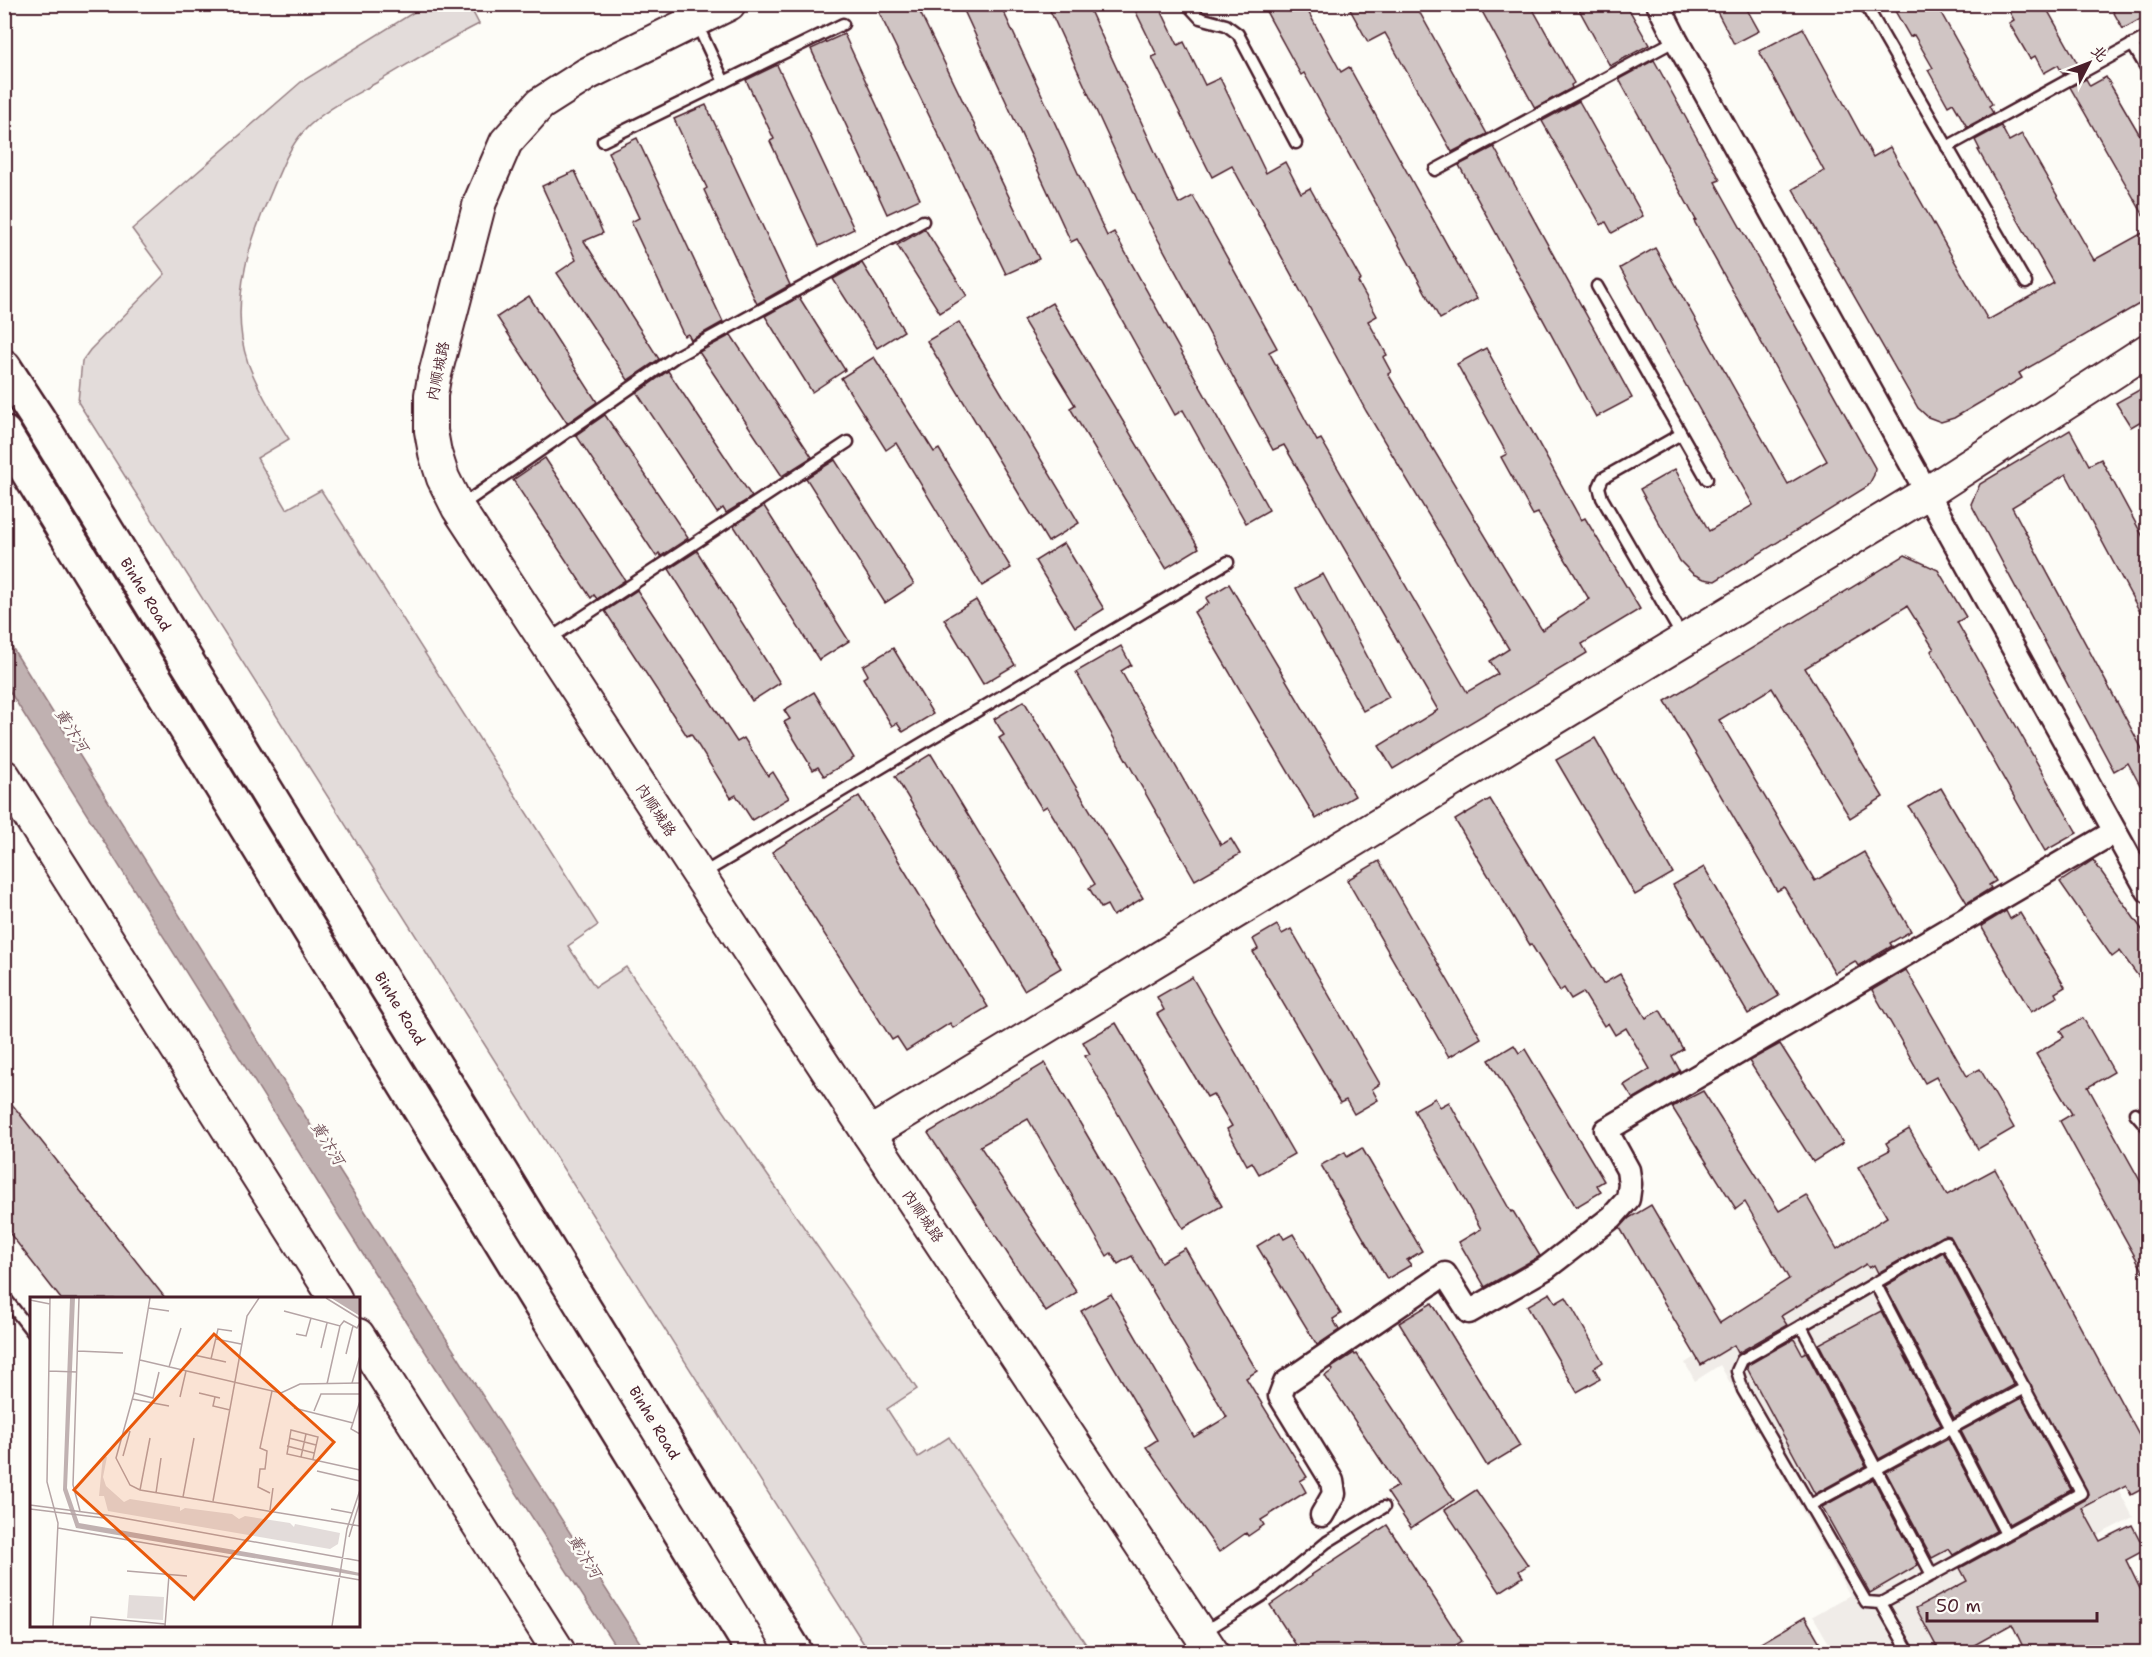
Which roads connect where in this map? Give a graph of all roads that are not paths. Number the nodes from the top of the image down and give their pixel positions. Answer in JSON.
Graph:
{"nodes":[{"id":1,"x":729,"y":4,"type":"edge"},
{"id":2,"x":1187,"y":4,"type":"edge"},
{"id":3,"x":1658,"y":4,"type":"edge"},
{"id":4,"x":1865,"y":4,"type":"edge"},
{"id":5,"x":695,"y":21,"type":"junction"},
{"id":6,"x":843,"y":24,"type":"dead end"},
{"id":7,"x":2148,"y":36,"type":"edge"},
{"id":8,"x":1676,"y":40,"type":"junction"},
{"id":9,"x":2132,"y":44,"type":"junction"},
{"id":10,"x":2148,"y":71,"type":"edge"},
{"id":11,"x":723,"y":82,"type":"junction"},
{"id":12,"x":603,"y":141,"type":"dead end"},
{"id":13,"x":1296,"y":143,"type":"dead end"},
{"id":14,"x":1947,"y":147,"type":"junction"},
{"id":15,"x":1435,"y":170,"type":"dead end"},
{"id":16,"x":923,"y":221,"type":"dead end"},
{"id":17,"x":2026,"y":283,"type":"dead end"},
{"id":18,"x":1597,"y":286,"type":"dead end"},
{"id":19,"x":2148,"y":350,"type":"edge"},
{"id":20,"x":4,"y":367,"type":"edge"},
{"id":21,"x":4,"y":433,"type":"edge"},
{"id":22,"x":1681,"y":434,"type":"junction"},
{"id":23,"x":848,"y":442,"type":"dead end"},
{"id":24,"x":1707,"y":479,"type":"dead end"},
{"id":25,"x":1927,"y":493,"type":"junction"},
{"id":26,"x":458,"y":508,"type":"junction"},
{"id":27,"x":1228,"y":562,"type":"dead end"},
{"id":28,"x":1684,"y":640,"type":"junction"},
{"id":29,"x":547,"y":641,"type":"junction"},
{"id":30,"x":4,"y":776,"type":"edge"},
{"id":31,"x":2114,"y":832,"type":"junction"},
{"id":32,"x":698,"y":876,"type":"junction"},
{"id":33,"x":2148,"y":891,"type":"edge"},
{"id":34,"x":2135,"y":1113,"type":"dead end"},
{"id":35,"x":2148,"y":1128,"type":"edge"},
{"id":36,"x":869,"y":1134,"type":"junction"},
{"id":37,"x":1875,"y":1283,"type":"junction"},
{"id":38,"x":4,"y":1296,"type":"edge"},
{"id":39,"x":334,"y":1297,"type":"edge"},
{"id":40,"x":9,"y":1312,"type":"edge"},
{"id":41,"x":1801,"y":1326,"type":"junction"},
{"id":42,"x":30,"y":1330,"type":"edge"},
{"id":43,"x":360,"y":1338,"type":"edge"},
{"id":44,"x":2025,"y":1388,"type":"junction"},
{"id":45,"x":1951,"y":1429,"type":"junction"},
{"id":46,"x":1876,"y":1469,"type":"junction"},
{"id":47,"x":1810,"y":1505,"type":"junction"},
{"id":48,"x":1384,"y":1507,"type":"dead end"},
{"id":49,"x":1323,"y":1515,"type":"dead end"},
{"id":50,"x":2006,"y":1534,"type":"junction"},
{"id":51,"x":1932,"y":1575,"type":"junction"},
{"id":52,"x":1881,"y":1603,"type":"junction"},
{"id":53,"x":1206,"y":1643,"type":"edge"},
{"id":54,"x":559,"y":1653,"type":"edge"},
{"id":55,"x":754,"y":1653,"type":"edge"},
{"id":56,"x":795,"y":1653,"type":"edge"},
{"id":57,"x":1909,"y":1653,"type":"edge"}],
"edges":[{"from":1,"to":5,"type":"street","name":"内顺城路"},
{"from":2,"to":13,"type":"lane"},
{"from":3,"to":8,"type":"street"},
{"from":4,"to":14,"type":"lane"},
{"from":5,"to":11,"type":"lane"},
{"from":5,"to":26,"type":"street","name":"内顺城路"},
{"from":6,"to":11,"type":"lane"},
{"from":7,"to":9,"type":"lane"},
{"from":8,"to":15,"type":"lane"},
{"from":8,"to":25,"type":"street"},
{"from":9,"to":10,"type":"lane"},
{"from":9,"to":14,"type":"lane"},
{"from":11,"to":12,"type":"lane"},
{"from":14,"to":17,"type":"lane"},
{"from":16,"to":26,"type":"lane"},
{"from":18,"to":22,"type":"lane"},
{"from":19,"to":25,"type":"street"},
{"from":20,"to":56,"type":"main road","name":"Binhe Road"},
{"from":21,"to":55,"type":"main road"},
{"from":22,"to":24,"type":"lane"},
{"from":22,"to":28,"type":"lane"},
{"from":23,"to":29,"type":"lane"},
{"from":25,"to":28,"type":"street"},
{"from":25,"to":31,"type":"street"},
{"from":26,"to":29,"type":"street","name":"内顺城路"},
{"from":27,"to":32,"type":"lane"},
{"from":28,"to":36,"type":"street"},
{"from":29,"to":32,"type":"street","name":"内顺城路"},
{"from":30,"to":39,"type":"street"},
{"from":31,"to":33,"type":"street"},
{"from":31,"to":49,"type":"street"},
{"from":32,"to":36,"type":"street","name":"内顺城路"},
{"from":34,"to":35,"type":"lane"},
{"from":36,"to":53,"type":"street","name":"内顺城路"},
{"from":37,"to":41,"type":"lane"},
{"from":37,"to":44,"type":"lane"},
{"from":37,"to":45,"type":"lane"},
{"from":38,"to":40,"type":"lane"},
{"from":40,"to":42,"type":"lane"},
{"from":41,"to":46,"type":"lane"},
{"from":41,"to":47,"type":"lane"},
{"from":43,"to":54,"type":"street"},
{"from":44,"to":45,"type":"lane"},
{"from":44,"to":50,"type":"lane"},
{"from":45,"to":46,"type":"lane"},
{"from":45,"to":50,"type":"lane"},
{"from":46,"to":47,"type":"lane"},
{"from":46,"to":51,"type":"lane"},
{"from":47,"to":52,"type":"lane"},
{"from":48,"to":53,"type":"lane"},
{"from":50,"to":51,"type":"lane"},
{"from":51,"to":52,"type":"lane"},
{"from":52,"to":57,"type":"lane"}]}
